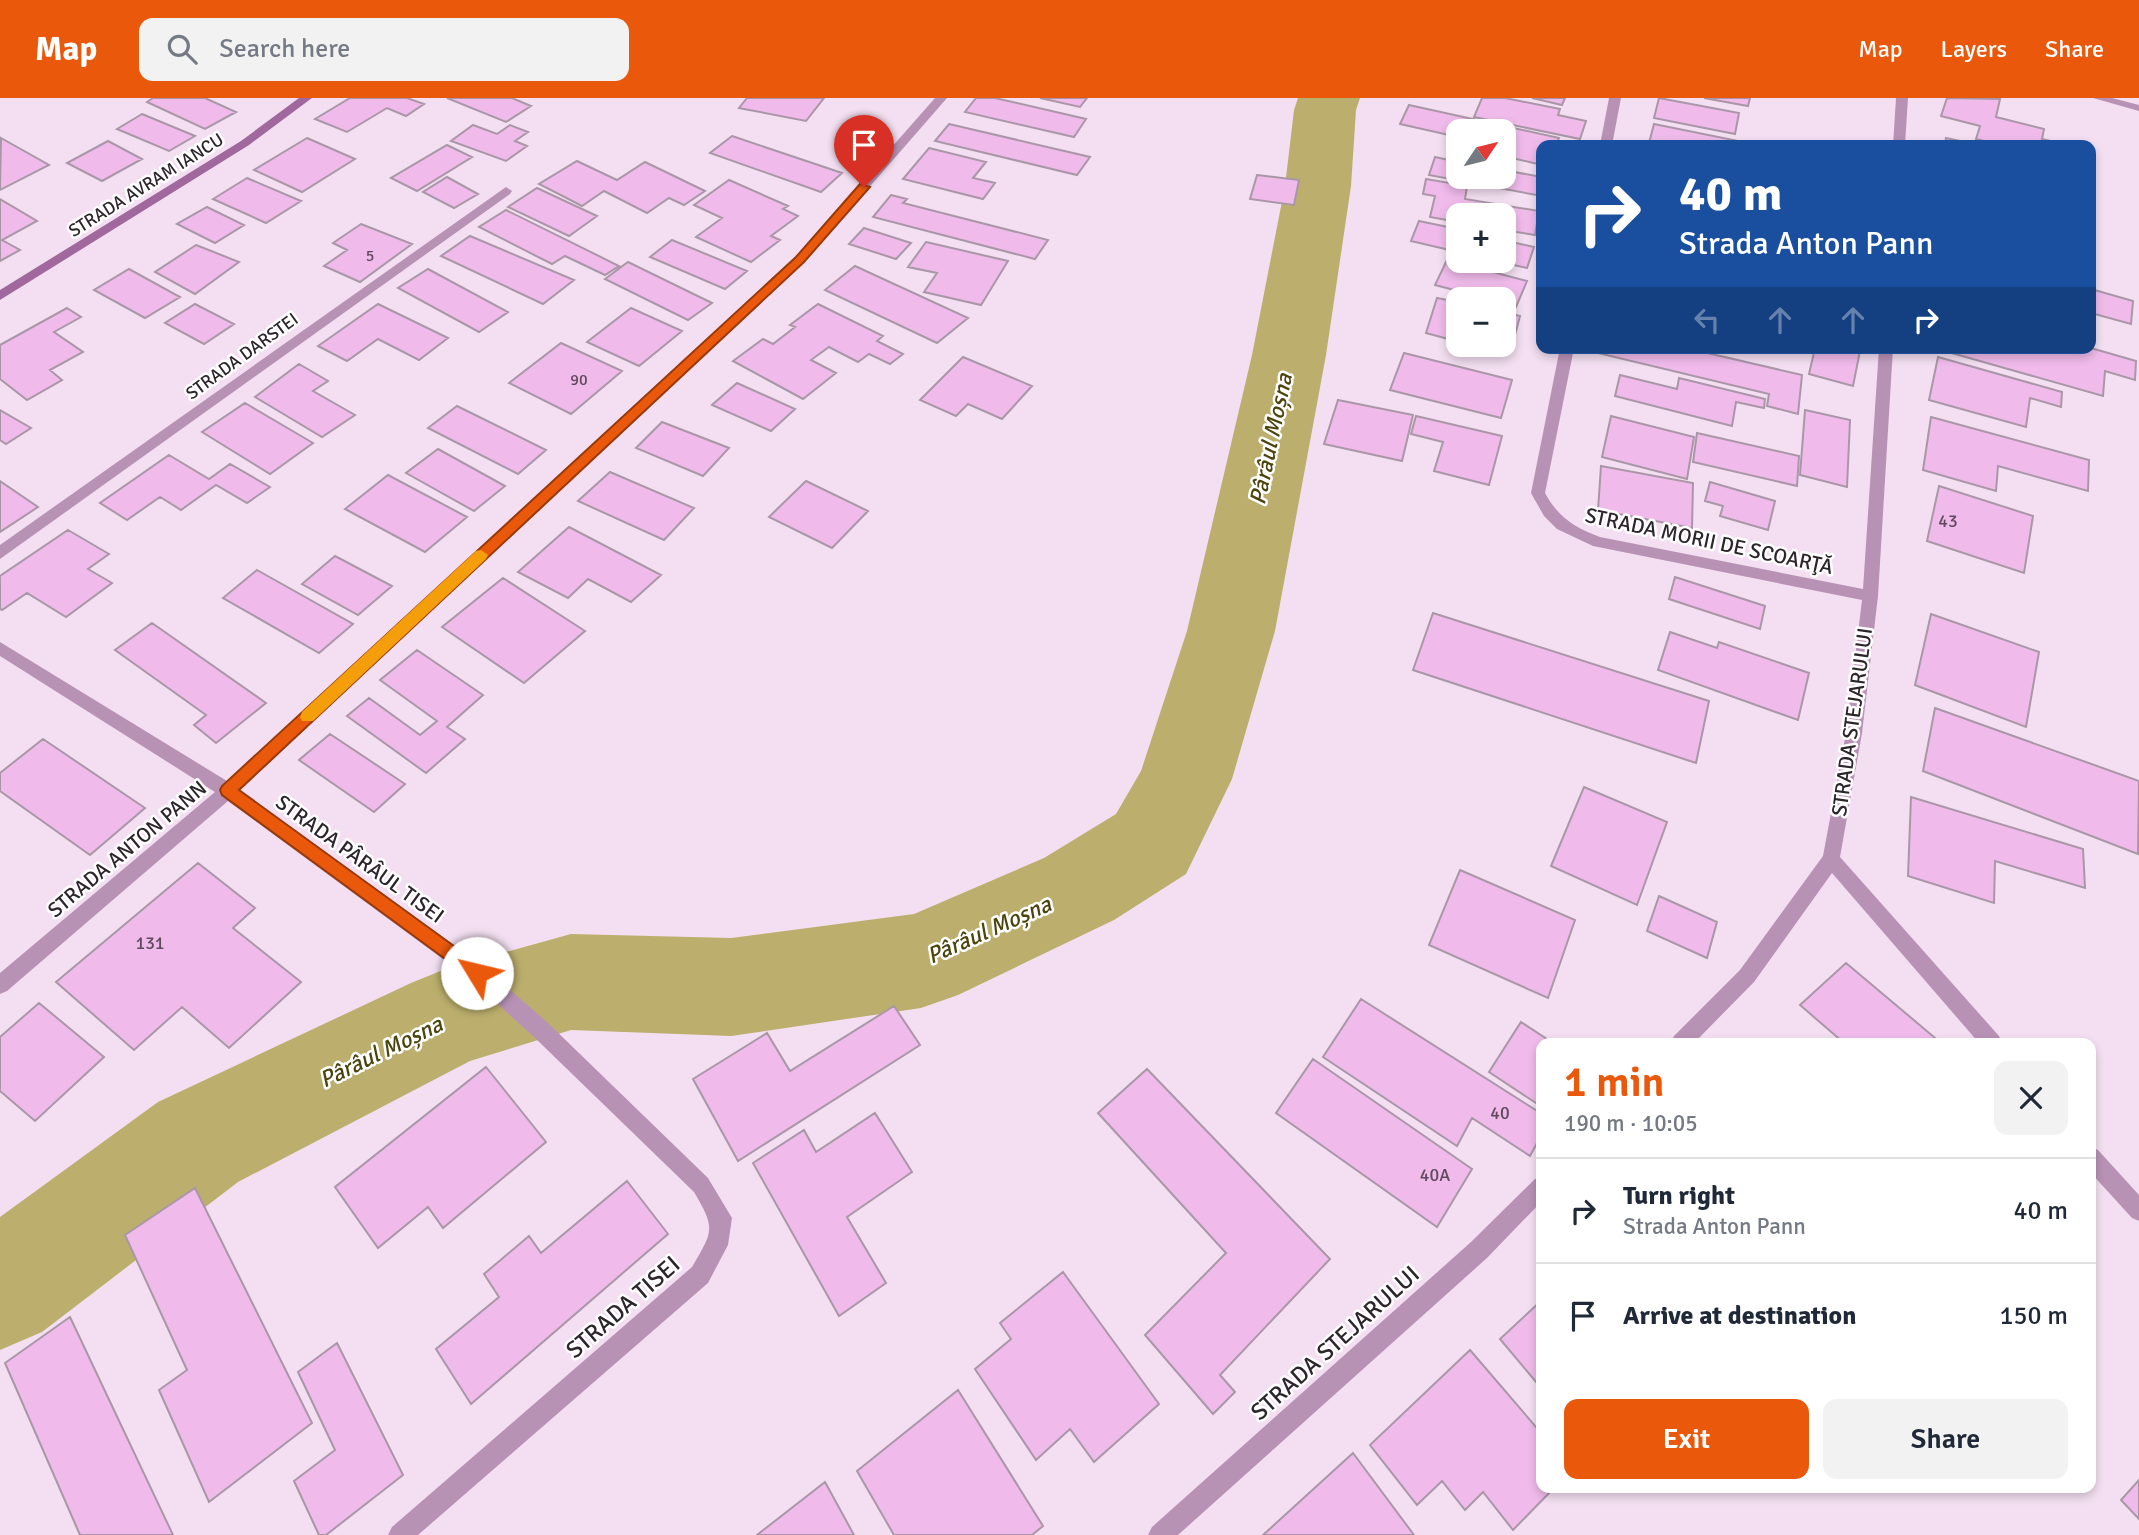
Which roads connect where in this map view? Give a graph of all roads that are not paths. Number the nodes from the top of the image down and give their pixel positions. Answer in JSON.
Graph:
{"nodes":[{"id":1,"x":306,"y":98,"type":"edge"},
{"id":2,"x":941,"y":98,"type":"edge"},
{"id":3,"x":1615,"y":98,"type":"edge"},
{"id":4,"x":1902,"y":98,"type":"edge"},
{"id":5,"x":2099,"y":98,"type":"edge"},
{"id":6,"x":2139,"y":108,"type":"edge"},
{"id":7,"x":1607,"y":140,"type":"edge"},
{"id":8,"x":1899,"y":140,"type":"edge"},
{"id":9,"x":506,"y":191,"type":"dead end"},
{"id":10,"x":0,"y":296,"type":"edge"},
{"id":11,"x":1566,"y":354,"type":"edge"},
{"id":12,"x":1886,"y":354,"type":"edge"},
{"id":13,"x":0,"y":553,"type":"edge"},
{"id":14,"x":1870,"y":596,"type":"junction"},
{"id":15,"x":0,"y":648,"type":"edge"},
{"id":16,"x":228,"y":790,"type":"junction"},
{"id":17,"x":1831,"y":859,"type":"junction"},
{"id":18,"x":0,"y":985,"type":"edge"},
{"id":19,"x":541,"y":1030,"type":"joint"},
{"id":20,"x":1686,"y":1038,"type":"edge"},
{"id":21,"x":1988,"y":1038,"type":"edge"},
{"id":22,"x":2096,"y":1163,"type":"edge"},
{"id":23,"x":1536,"y":1191,"type":"edge"},
{"id":24,"x":2139,"y":1211,"type":"edge"},
{"id":25,"x":400,"y":1535,"type":"edge"},
{"id":26,"x":1160,"y":1535,"type":"edge"}],
"edges":[{"from":1,"to":10,"type":"main road","name":"STRADA AVRAM IANCU"},
{"from":2,"to":16,"type":"street","name":"STRADA ANTON PANN"},
{"from":3,"to":7,"type":"street"},
{"from":4,"to":8,"type":"street"},
{"from":5,"to":6,"type":"street"},
{"from":9,"to":13,"type":"street","name":"STRADA DARSTEI"},
{"from":11,"to":14,"type":"street","name":"STRADA MORII DE SCOARŢĂ"},
{"from":12,"to":14,"type":"street","name":"STRADA STEJARULUI"},
{"from":14,"to":17,"type":"street","name":"STRADA STEJARULUI"},
{"from":15,"to":16,"type":"street","name":"STRADA PÂRÂUL TISEI"},
{"from":16,"to":18,"type":"street","name":"STRADA ANTON PANN"},
{"from":16,"to":19,"type":"street","name":"STRADA PÂRÂUL TISEI"},
{"from":17,"to":20,"type":"street","name":"STRADA STEJARULUI"},
{"from":17,"to":21,"type":"street"},
{"from":19,"to":25,"type":"street","name":"STRADA TISEI"},
{"from":22,"to":24,"type":"street"},
{"from":23,"to":26,"type":"street","name":"STRADA STEJARULUI"}]}
